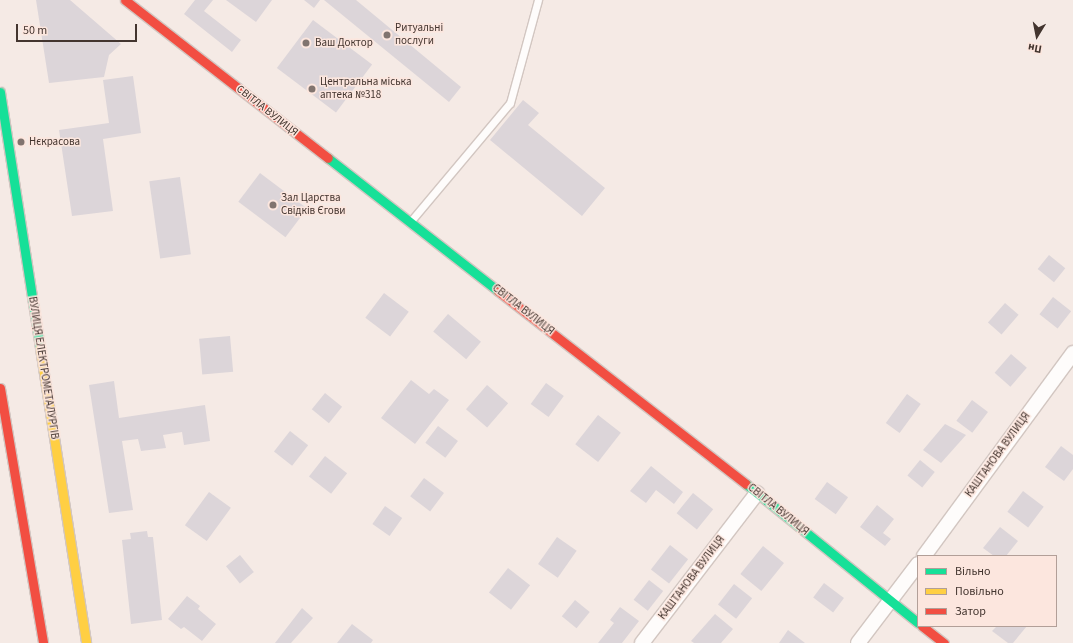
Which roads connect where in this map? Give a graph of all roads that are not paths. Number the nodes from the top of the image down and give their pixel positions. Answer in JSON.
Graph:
{"nodes":[{"id":1,"x":125,"y":0,"type":"edge"},
{"id":2,"x":538,"y":0,"type":"edge"},
{"id":3,"x":0,"y":92,"type":"edge"},
{"id":4,"x":410,"y":222,"type":"junction"},
{"id":5,"x":1073,"y":353,"type":"edge"},
{"id":6,"x":0,"y":388,"type":"edge"},
{"id":7,"x":757,"y":493,"type":"junction"},
{"id":8,"x":925,"y":555,"type":"edge"},
{"id":9,"x":917,"y":565,"type":"edge"},
{"id":10,"x":890,"y":602,"type":"junction"},
{"id":11,"x":917,"y":622,"type":"edge"},
{"id":12,"x":923,"y":627,"type":"edge"},
{"id":13,"x":43,"y":643,"type":"edge"},
{"id":14,"x":86,"y":643,"type":"edge"},
{"id":15,"x":642,"y":643,"type":"edge"},
{"id":16,"x":858,"y":643,"type":"edge"},
{"id":17,"x":944,"y":643,"type":"edge"}],
"edges":[{"from":1,"to":4,"type":"street","name":"СВІТЛА ВУЛИЦЯ"},
{"from":2,"to":4,"type":"lane"},
{"from":3,"to":14,"type":"street","name":"ВУЛИЦЯ ЕЛЕКТРОМЕТАЛУРГІВ"},
{"from":4,"to":7,"type":"street","name":"СВІТЛА ВУЛИЦЯ"},
{"from":5,"to":8,"type":"street","name":"КАШТАНОВА ВУЛИЦЯ"},
{"from":6,"to":13,"type":"street"},
{"from":7,"to":10,"type":"street","name":"СВІТЛА ВУЛИЦЯ"},
{"from":7,"to":15,"type":"street","name":"КАШТАНОВА ВУЛИЦЯ"},
{"from":9,"to":10,"type":"street"},
{"from":10,"to":11,"type":"street","name":"СВІТЛА ВУЛИЦЯ"},
{"from":10,"to":16,"type":"street"},
{"from":12,"to":17,"type":"street"}]}
